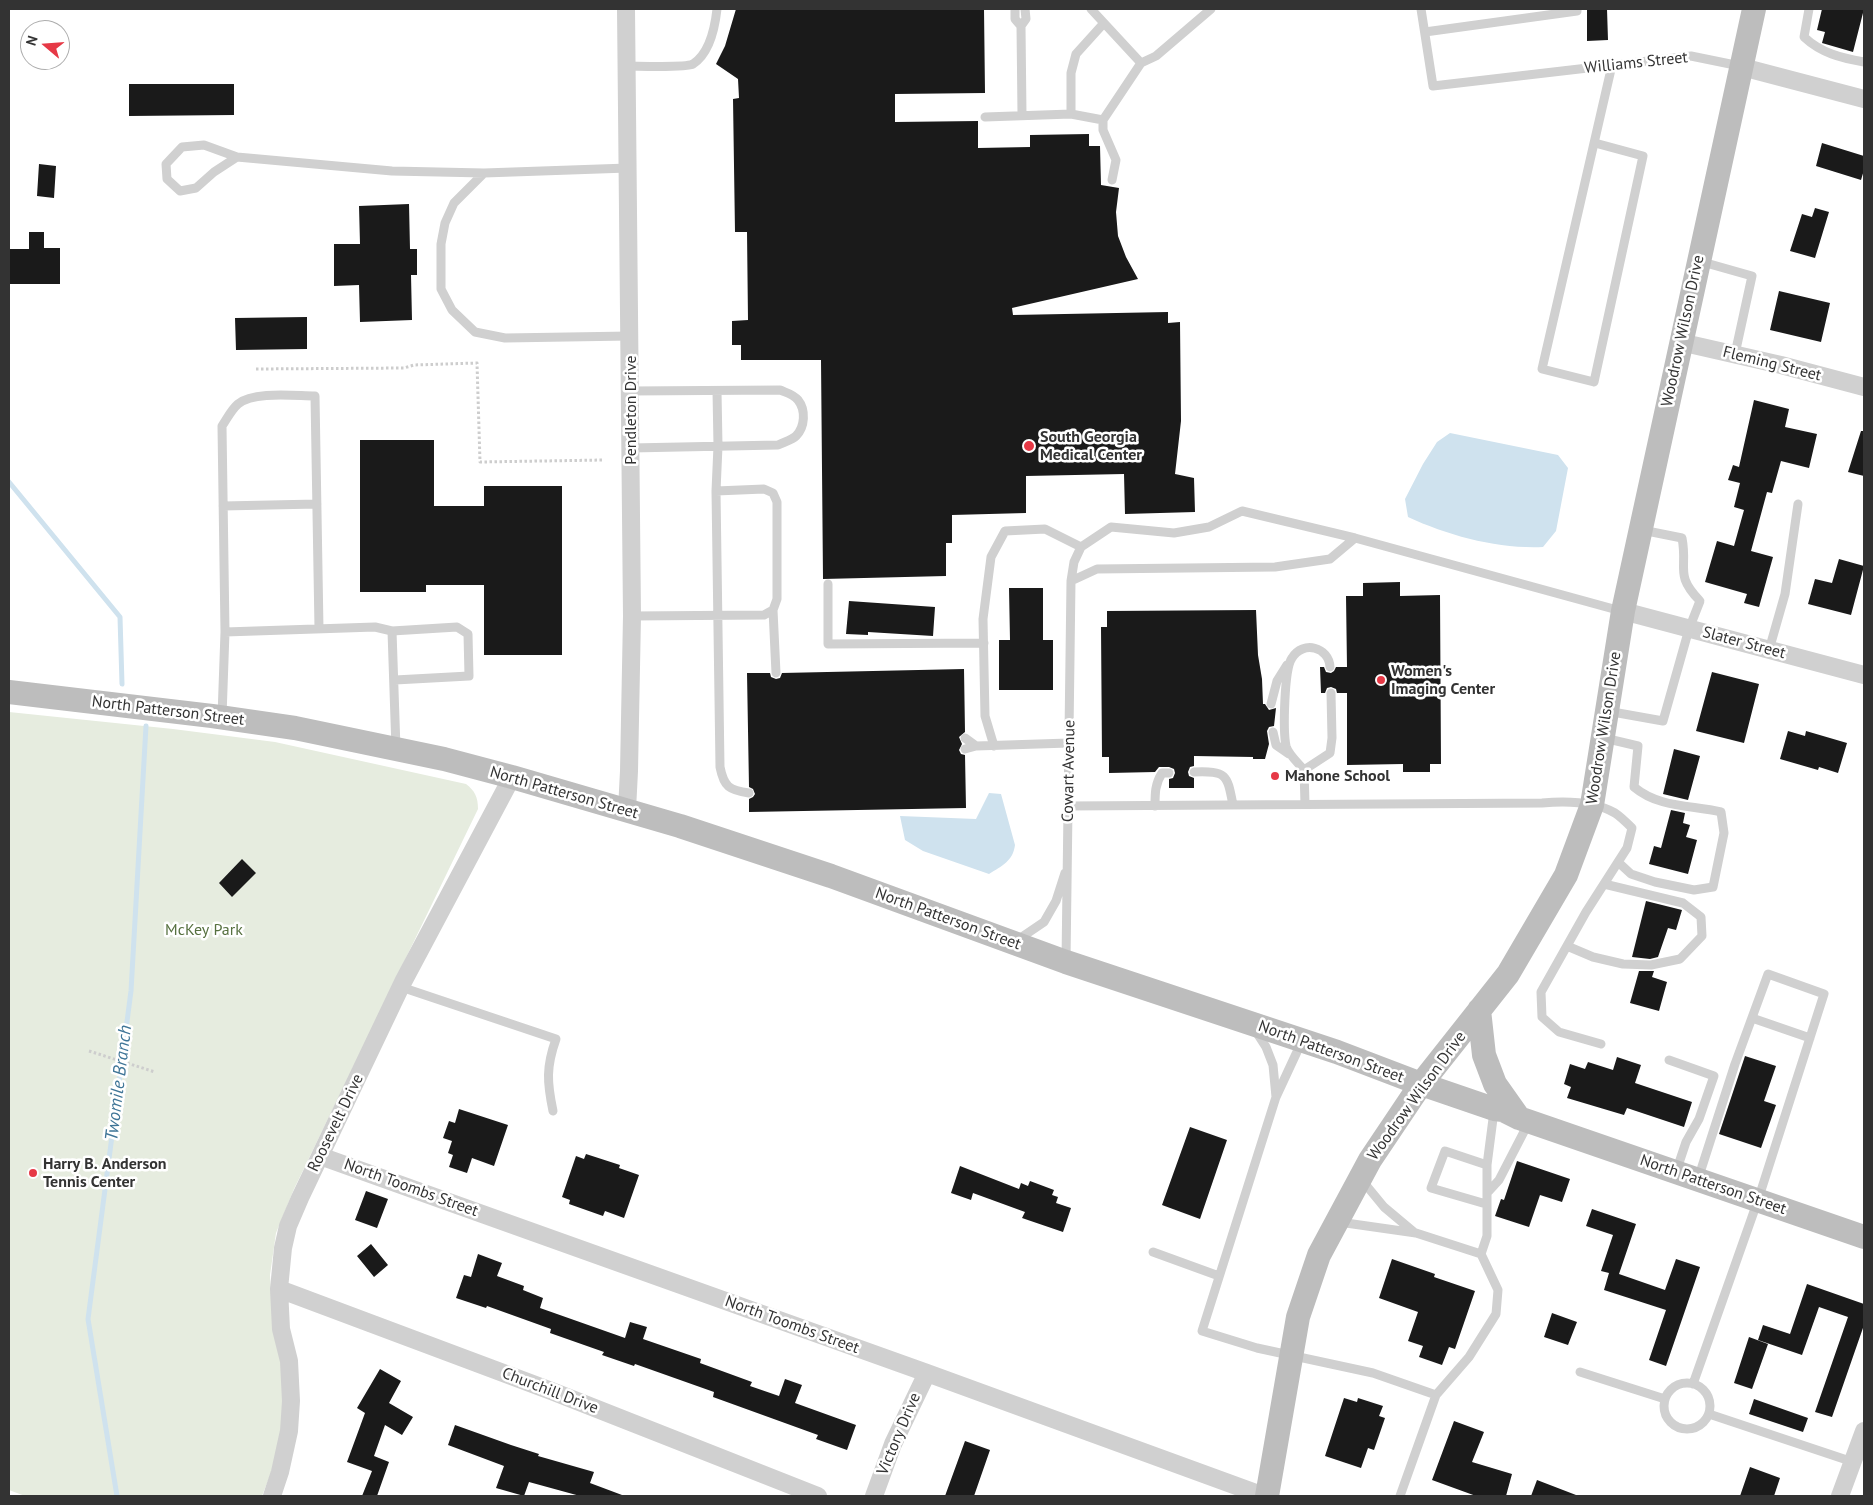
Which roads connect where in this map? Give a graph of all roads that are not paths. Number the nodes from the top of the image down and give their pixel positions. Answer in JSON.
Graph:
{"nodes":[{"id":1,"x":626,"y":9,"type":"edge"},
{"id":2,"x":717,"y":9,"type":"edge"},
{"id":3,"x":1015,"y":9,"type":"edge"},
{"id":4,"x":1025,"y":9,"type":"edge"},
{"id":5,"x":1091,"y":9,"type":"edge"},
{"id":6,"x":1211,"y":9,"type":"edge"},
{"id":7,"x":1421,"y":9,"type":"edge"},
{"id":8,"x":1577,"y":9,"type":"edge"},
{"id":9,"x":1754,"y":9,"type":"edge"},
{"id":10,"x":1808,"y":9,"type":"edge"},
{"id":11,"x":1104,"y":23,"type":"junction"},
{"id":12,"x":1021,"y":26,"type":"junction"},
{"id":13,"x":1424,"y":32,"type":"junction"},
{"id":14,"x":1864,"y":62,"type":"edge"},
{"id":15,"x":1141,"y":63,"type":"junction"},
{"id":16,"x":1612,"y":65,"type":"junction"},
{"id":17,"x":628,"y":66,"type":"junction"},
{"id":18,"x":1742,"y":67,"type":"junction"},
{"id":19,"x":1864,"y":99,"type":"edge"},
{"id":20,"x":1071,"y":114,"type":"junction"},
{"id":21,"x":1022,"y":115,"type":"junction"},
{"id":22,"x":985,"y":116,"type":"dead end"},
{"id":23,"x":1103,"y":120,"type":"junction"},
{"id":24,"x":1594,"y":143,"type":"junction"},
{"id":25,"x":237,"y":157,"type":"junction"},
{"id":26,"x":628,"y":168,"type":"junction"},
{"id":27,"x":484,"y":173,"type":"junction"},
{"id":28,"x":1112,"y":180,"type":"dead end"},
{"id":29,"x":1698,"y":261,"type":"junction"},
{"id":30,"x":630,"y":336,"type":"junction"},
{"id":31,"x":1680,"y":342,"type":"junction"},
{"id":32,"x":1735,"y":354,"type":"junction"},
{"id":33,"x":1864,"y":387,"type":"edge"},
{"id":34,"x":716,"y":390,"type":"junction"},
{"id":35,"x":631,"y":391,"type":"junction"},
{"id":36,"x":718,"y":446,"type":"junction"},
{"id":37,"x":631,"y":448,"type":"junction"},
{"id":38,"x":716,"y":491,"type":"junction"},
{"id":39,"x":317,"y":504,"type":"junction"},
{"id":40,"x":1798,"y":504,"type":"dead end"},
{"id":41,"x":223,"y":506,"type":"junction"},
{"id":42,"x":1641,"y":530,"type":"junction"},
{"id":43,"x":1355,"y":538,"type":"junction"},
{"id":44,"x":1081,"y":548,"type":"junction"},
{"id":45,"x":1071,"y":581,"type":"junction"},
{"id":46,"x":828,"y":584,"type":"dead end"},
{"id":47,"x":773,"y":610,"type":"junction"},
{"id":48,"x":1623,"y":611,"type":"junction"},
{"id":49,"x":632,"y":616,"type":"junction"},
{"id":50,"x":719,"y":616,"type":"junction"},
{"id":51,"x":319,"y":629,"type":"junction"},
{"id":52,"x":1689,"y":629,"type":"junction"},
{"id":53,"x":392,"y":631,"type":"junction"},
{"id":54,"x":225,"y":632,"type":"junction"},
{"id":55,"x":984,"y":643,"type":"junction"},
{"id":56,"x":1768,"y":650,"type":"junction"},
{"id":57,"x":1291,"y":658,"type":"junction"},
{"id":58,"x":1330,"y":667,"type":"dead end"},
{"id":59,"x":776,"y":673,"type":"dead end"},
{"id":60,"x":1864,"y":675,"type":"edge"},
{"id":61,"x":395,"y":680,"type":"junction"},
{"id":62,"x":9,"y":692,"type":"edge"},
{"id":63,"x":1331,"y":693,"type":"dead end"},
{"id":64,"x":1271,"y":704,"type":"dead end"},
{"id":65,"x":1607,"y":711,"type":"junction"},
{"id":66,"x":222,"y":718,"type":"junction"},
{"id":67,"x":1272,"y":732,"type":"dead end"},
{"id":68,"x":1603,"y":737,"type":"junction"},
{"id":69,"x":965,"y":738,"type":"dead end"},
{"id":70,"x":1069,"y":743,"type":"junction"},
{"id":71,"x":976,"y":746,"type":"junction"},
{"id":72,"x":994,"y":746,"type":"junction"},
{"id":73,"x":396,"y":749,"type":"junction"},
{"id":74,"x":965,"y":749,"type":"dead end"},
{"id":75,"x":1293,"y":756,"type":"junction"},
{"id":76,"x":1304,"y":770,"type":"junction"},
{"id":77,"x":1194,"y":772,"type":"dead end"},
{"id":78,"x":1169,"y":773,"type":"dead end"},
{"id":79,"x":512,"y":777,"type":"junction"},
{"id":80,"x":749,"y":793,"type":"dead end"},
{"id":81,"x":1305,"y":804,"type":"junction"},
{"id":82,"x":1233,"y":805,"type":"junction"},
{"id":83,"x":1068,"y":806,"type":"junction"},
{"id":84,"x":1155,"y":806,"type":"junction"},
{"id":85,"x":1592,"y":806,"type":"junction"},
{"id":86,"x":627,"y":810,"type":"junction"},
{"id":87,"x":1618,"y":862,"type":"junction"},
{"id":88,"x":1068,"y":866,"type":"junction"},
{"id":89,"x":1604,"y":884,"type":"junction"},
{"id":90,"x":1013,"y":942,"type":"junction"},
{"id":91,"x":1567,"y":946,"type":"junction"},
{"id":92,"x":1066,"y":962,"type":"junction"},
{"id":93,"x":401,"y":986,"type":"junction"},
{"id":94,"x":1479,"y":1010,"type":"junction"},
{"id":95,"x":1752,"y":1018,"type":"junction"},
{"id":96,"x":1252,"y":1024,"type":"junction"},
{"id":97,"x":1810,"y":1038,"type":"junction"},
{"id":98,"x":1302,"y":1040,"type":"junction"},
{"id":99,"x":1601,"y":1044,"type":"dead end"},
{"id":100,"x":1669,"y":1060,"type":"dead end"},
{"id":101,"x":1421,"y":1084,"type":"junction"},
{"id":102,"x":1276,"y":1097,"type":"junction"},
{"id":103,"x":1494,"y":1109,"type":"junction"},
{"id":104,"x":553,"y":1110,"type":"dead end"},
{"id":105,"x":1524,"y":1120,"type":"junction"},
{"id":106,"x":320,"y":1156,"type":"junction"},
{"id":107,"x":1487,"y":1165,"type":"junction"},
{"id":108,"x":1687,"y":1176,"type":"junction"},
{"id":109,"x":1360,"y":1178,"type":"junction"},
{"id":110,"x":1488,"y":1192,"type":"junction"},
{"id":111,"x":1758,"y":1200,"type":"junction"},
{"id":112,"x":1486,"y":1204,"type":"junction"},
{"id":113,"x":1336,"y":1222,"type":"junction"},
{"id":114,"x":1416,"y":1233,"type":"junction"},
{"id":115,"x":1864,"y":1237,"type":"edge"},
{"id":116,"x":1153,"y":1252,"type":"dead end"},
{"id":117,"x":1481,"y":1254,"type":"junction"},
{"id":118,"x":1219,"y":1276,"type":"junction"},
{"id":119,"x":280,"y":1289,"type":"junction"},
{"id":120,"x":1292,"y":1356,"type":"junction"},
{"id":121,"x":1580,"y":1372,"type":"dead end"},
{"id":122,"x":927,"y":1373,"type":"junction"},
{"id":123,"x":1693,"y":1384,"type":"junction"},
{"id":124,"x":1436,"y":1395,"type":"junction"},
{"id":125,"x":1665,"y":1399,"type":"junction"},
{"id":126,"x":1709,"y":1414,"type":"junction"},
{"id":127,"x":1864,"y":1432,"type":"edge"},
{"id":128,"x":1853,"y":1462,"type":"junction"},
{"id":129,"x":272,"y":1496,"type":"edge"},
{"id":130,"x":818,"y":1496,"type":"edge"},
{"id":131,"x":874,"y":1496,"type":"edge"},
{"id":132,"x":1266,"y":1496,"type":"edge"},
{"id":133,"x":1400,"y":1496,"type":"edge"},
{"id":134,"x":1840,"y":1496,"type":"edge"}],
"edges":[{"from":1,"to":17,"type":"street","name":"Pendleton Drive"},
{"from":2,"to":17,"type":"lane"},
{"from":3,"to":12,"type":"lane"},
{"from":4,"to":12,"type":"lane"},
{"from":5,"to":11,"type":"lane"},
{"from":6,"to":15,"type":"lane"},
{"from":7,"to":13,"type":"lane"},
{"from":8,"to":13,"type":"lane"},
{"from":9,"to":18,"type":"main road","name":"Woodrow Wilson Drive"},
{"from":10,"to":14,"type":"lane"},
{"from":11,"to":15,"type":"lane"},
{"from":11,"to":20,"type":"lane"},
{"from":12,"to":21,"type":"lane"},
{"from":13,"to":16,"type":"lane","name":"Williams Street"},
{"from":15,"to":23,"type":"lane"},
{"from":16,"to":18,"type":"lane","name":"Williams Street"},
{"from":16,"to":24,"type":"lane"},
{"from":17,"to":26,"type":"street","name":"Pendleton Drive"},
{"from":18,"to":19,"type":"street","name":"Williams Street"},
{"from":18,"to":29,"type":"main road","name":"Woodrow Wilson Drive"},
{"from":20,"to":21,"type":"lane"},
{"from":20,"to":23,"type":"lane"},
{"from":21,"to":22,"type":"lane"},
{"from":23,"to":28,"type":"lane"},
{"from":24,"to":24,"type":"lane"},
{"from":25,"to":25,"type":"lane"},
{"from":25,"to":27,"type":"lane"},
{"from":26,"to":27,"type":"lane"},
{"from":26,"to":30,"type":"street","name":"Pendleton Drive"},
{"from":27,"to":30,"type":"lane"},
{"from":29,"to":31,"type":"main road","name":"Woodrow Wilson Drive"},
{"from":29,"to":32,"type":"lane"},
{"from":30,"to":35,"type":"street","name":"Pendleton Drive"},
{"from":31,"to":32,"type":"street","name":"Fleming Street"},
{"from":31,"to":42,"type":"main road","name":"Woodrow Wilson Drive"},
{"from":32,"to":33,"type":"street","name":"Fleming Street"},
{"from":34,"to":35,"type":"lane"},
{"from":34,"to":36,"type":"lane"},
{"from":34,"to":36,"type":"lane"},
{"from":35,"to":37,"type":"street","name":"Pendleton Drive"},
{"from":36,"to":37,"type":"lane"},
{"from":36,"to":38,"type":"lane"},
{"from":37,"to":49,"type":"street","name":"Pendleton Drive"},
{"from":38,"to":47,"type":"lane"},
{"from":38,"to":50,"type":"lane"},
{"from":39,"to":41,"type":"lane"},
{"from":39,"to":41,"type":"lane"},
{"from":39,"to":51,"type":"lane"},
{"from":40,"to":56,"type":"lane"},
{"from":41,"to":54,"type":"lane"},
{"from":42,"to":48,"type":"main road","name":"Woodrow Wilson Drive"},
{"from":42,"to":52,"type":"lane"},
{"from":43,"to":44,"type":"lane"},
{"from":43,"to":45,"type":"lane"},
{"from":43,"to":48,"type":"lane"},
{"from":44,"to":45,"type":"lane","name":"Cowart Avenue"},
{"from":44,"to":55,"type":"lane"},
{"from":45,"to":70,"type":"lane","name":"Cowart Avenue"},
{"from":46,"to":55,"type":"lane"},
{"from":47,"to":50,"type":"lane"},
{"from":47,"to":59,"type":"lane"},
{"from":48,"to":52,"type":"street","name":"Slater Street"},
{"from":48,"to":65,"type":"main road","name":"Woodrow Wilson Drive"},
{"from":49,"to":50,"type":"lane"},
{"from":49,"to":86,"type":"street","name":"Pendleton Drive"},
{"from":50,"to":80,"type":"lane"},
{"from":51,"to":53,"type":"lane"},
{"from":51,"to":54,"type":"lane"},
{"from":52,"to":56,"type":"street","name":"Slater Street"},
{"from":52,"to":65,"type":"lane"},
{"from":53,"to":61,"type":"lane"},
{"from":53,"to":61,"type":"lane"},
{"from":54,"to":66,"type":"lane"},
{"from":55,"to":72,"type":"lane"},
{"from":56,"to":60,"type":"street","name":"Slater Street"},
{"from":57,"to":58,"type":"lane"},
{"from":57,"to":64,"type":"lane"},
{"from":57,"to":75,"type":"lane"},
{"from":61,"to":73,"type":"lane"},
{"from":62,"to":66,"type":"main road","name":"North Patterson Street"},
{"from":63,"to":76,"type":"lane"},
{"from":65,"to":68,"type":"main road","name":"Woodrow Wilson Drive"},
{"from":66,"to":73,"type":"main road","name":"North Patterson Street"},
{"from":67,"to":75,"type":"lane"},
{"from":68,"to":85,"type":"main road","name":"Woodrow Wilson Drive"},
{"from":68,"to":87,"type":"lane"},
{"from":69,"to":71,"type":"lane"},
{"from":70,"to":72,"type":"lane"},
{"from":70,"to":83,"type":"lane","name":"Cowart Avenue"},
{"from":71,"to":72,"type":"lane"},
{"from":71,"to":74,"type":"lane"},
{"from":73,"to":79,"type":"main road","name":"North Patterson Street"},
{"from":75,"to":76,"type":"lane"},
{"from":76,"to":81,"type":"lane"},
{"from":77,"to":82,"type":"lane"},
{"from":78,"to":84,"type":"lane"},
{"from":79,"to":86,"type":"main road","name":"North Patterson Street"},
{"from":79,"to":93,"type":"street","name":"Roosevelt Drive"},
{"from":81,"to":82,"type":"lane"},
{"from":81,"to":85,"type":"lane"},
{"from":82,"to":84,"type":"lane"},
{"from":83,"to":84,"type":"lane"},
{"from":83,"to":88,"type":"lane","name":"Cowart Avenue"},
{"from":85,"to":87,"type":"lane"},
{"from":85,"to":94,"type":"main road","name":"Woodrow Wilson Drive"},
{"from":86,"to":90,"type":"main road","name":"North Patterson Street"},
{"from":87,"to":89,"type":"lane"},
{"from":88,"to":90,"type":"lane"},
{"from":88,"to":92,"type":"lane","name":"Cowart Avenue"},
{"from":89,"to":91,"type":"lane"},
{"from":89,"to":91,"type":"lane"},
{"from":90,"to":92,"type":"main road","name":"North Patterson Street"},
{"from":91,"to":99,"type":"lane"},
{"from":92,"to":96,"type":"main road","name":"North Patterson Street"},
{"from":93,"to":104,"type":"lane"},
{"from":93,"to":106,"type":"street","name":"Roosevelt Drive"},
{"from":94,"to":101,"type":"main road","name":"Woodrow Wilson Drive"},
{"from":94,"to":105,"type":"main road"},
{"from":95,"to":97,"type":"lane"},
{"from":95,"to":97,"type":"lane"},
{"from":95,"to":108,"type":"lane"},
{"from":96,"to":98,"type":"main road","name":"North Patterson Street"},
{"from":96,"to":102,"type":"lane"},
{"from":97,"to":111,"type":"lane"},
{"from":98,"to":101,"type":"main road","name":"North Patterson Street"},
{"from":98,"to":102,"type":"lane"},
{"from":100,"to":108,"type":"lane"},
{"from":101,"to":103,"type":"main road","name":"North Patterson Street"},
{"from":101,"to":109,"type":"main road","name":"Woodrow Wilson Drive"},
{"from":102,"to":118,"type":"lane"},
{"from":103,"to":105,"type":"main road","name":"North Patterson Street"},
{"from":103,"to":107,"type":"lane"},
{"from":105,"to":108,"type":"main road","name":"North Patterson Street"},
{"from":105,"to":110,"type":"lane"},
{"from":106,"to":119,"type":"street","name":"Roosevelt Drive"},
{"from":106,"to":122,"type":"street","name":"North Toombs Street"},
{"from":107,"to":110,"type":"lane"},
{"from":107,"to":112,"type":"lane"},
{"from":108,"to":111,"type":"main road","name":"North Patterson Street"},
{"from":109,"to":113,"type":"main road","name":"Woodrow Wilson Drive"},
{"from":109,"to":114,"type":"lane"},
{"from":110,"to":112,"type":"lane"},
{"from":111,"to":115,"type":"main road","name":"North Patterson Street"},
{"from":111,"to":123,"type":"lane"},
{"from":112,"to":117,"type":"lane"},
{"from":113,"to":114,"type":"lane"},
{"from":113,"to":120,"type":"main road","name":"Woodrow Wilson Drive"},
{"from":114,"to":117,"type":"lane"},
{"from":116,"to":118,"type":"lane"},
{"from":117,"to":124,"type":"lane"},
{"from":118,"to":120,"type":"lane"},
{"from":119,"to":129,"type":"street","name":"Roosevelt Drive"},
{"from":119,"to":130,"type":"street","name":"Churchill Drive"},
{"from":120,"to":124,"type":"lane"},
{"from":120,"to":132,"type":"main road","name":"Woodrow Wilson Drive"},
{"from":121,"to":125,"type":"lane"},
{"from":122,"to":131,"type":"street","name":"Victory Drive"},
{"from":122,"to":132,"type":"street","name":"North Toombs Street"},
{"from":123,"to":125,"type":"lane"},
{"from":123,"to":126,"type":"lane"},
{"from":124,"to":133,"type":"lane"},
{"from":125,"to":126,"type":"lane"},
{"from":126,"to":128,"type":"lane"},
{"from":127,"to":128,"type":"street"},
{"from":128,"to":134,"type":"street"}]}
